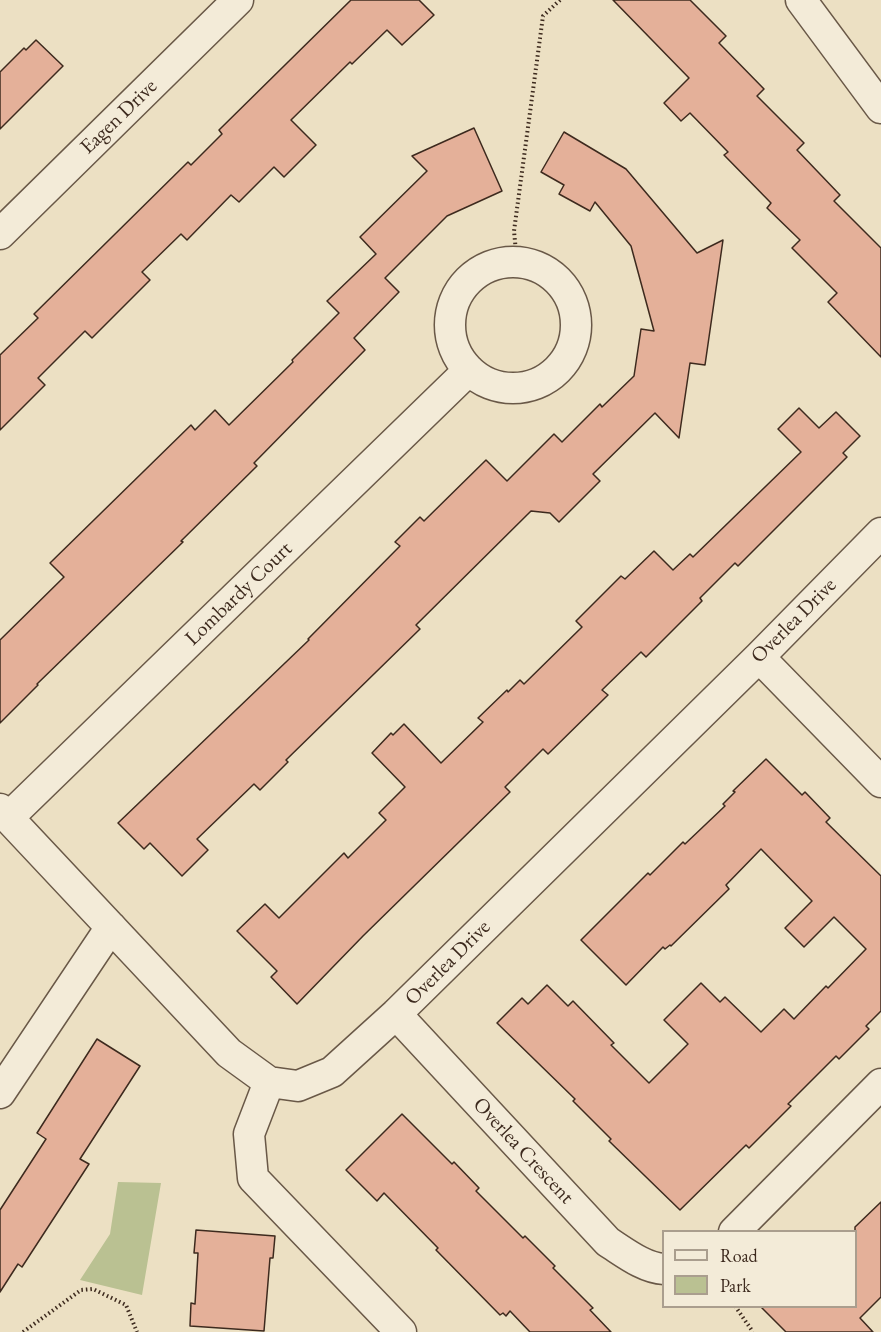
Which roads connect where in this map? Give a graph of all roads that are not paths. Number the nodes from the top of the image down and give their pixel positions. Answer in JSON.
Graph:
{"nodes":[{"id":1,"x":238,"y":0,"type":"edge"},
{"id":2,"x":801,"y":0,"type":"edge"},
{"id":3,"x":881,"y":108,"type":"edge"},
{"id":4,"x":0,"y":234,"type":"edge"},
{"id":5,"x":469,"y":370,"type":"junction"},
{"id":6,"x":881,"y":533,"type":"edge"},
{"id":7,"x":759,"y":657,"type":"junction"},
{"id":8,"x":881,"y":782,"type":"edge"},
{"id":9,"x":4,"y":814,"type":"edge"},
{"id":10,"x":111,"y":927,"type":"junction"},
{"id":11,"x":396,"y":1014,"type":"junction"},
{"id":12,"x":269,"y":1082,"type":"junction"},
{"id":13,"x":881,"y":1084,"type":"edge"},
{"id":14,"x":0,"y":1093,"type":"edge"},
{"id":15,"x":736,"y":1230,"type":"edge"},
{"id":16,"x":662,"y":1269,"type":"edge"},
{"id":17,"x":401,"y":1332,"type":"edge"}],
"edges":[{"from":1,"to":4,"type":"street","name":"Eagen Drive"},
{"from":2,"to":3,"type":"street"},
{"from":5,"to":5,"type":"street"},
{"from":5,"to":9,"type":"street","name":"Lombardy Court"},
{"from":6,"to":7,"type":"street","name":"Overlea Drive"},
{"from":7,"to":8,"type":"street"},
{"from":7,"to":11,"type":"street","name":"Overlea Drive"},
{"from":9,"to":10,"type":"street","name":"Overlea Drive"},
{"from":10,"to":12,"type":"street","name":"Overlea Drive"},
{"from":10,"to":14,"type":"street"},
{"from":11,"to":12,"type":"street","name":"Overlea Drive"},
{"from":11,"to":16,"type":"street","name":"Overlea Crescent"},
{"from":12,"to":17,"type":"street"},
{"from":13,"to":15,"type":"street"}]}
